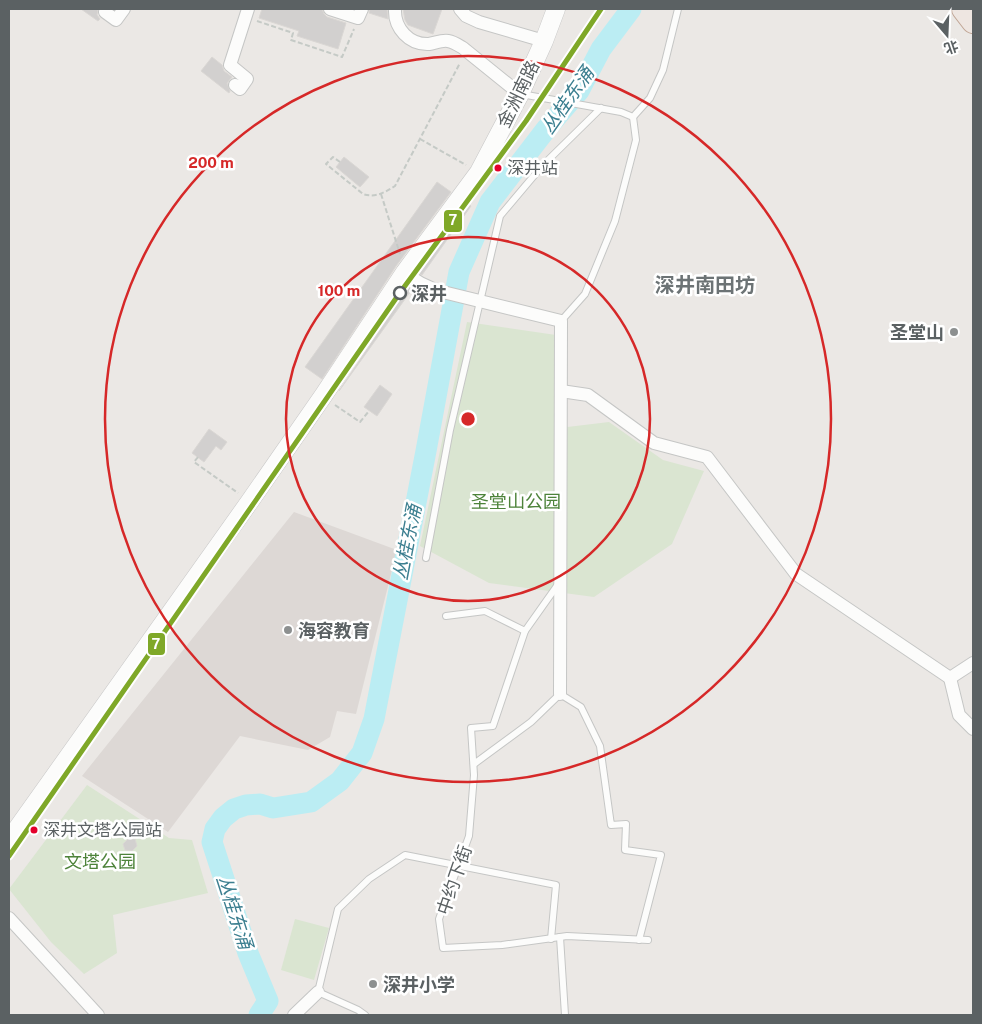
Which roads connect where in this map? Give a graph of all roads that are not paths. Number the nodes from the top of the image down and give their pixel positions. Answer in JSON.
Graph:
{"nodes":[{"id":1,"x":124,"y":9,"type":"edge"},
{"id":2,"x":330,"y":9,"type":"edge"},
{"id":3,"x":395,"y":9,"type":"edge"},
{"id":4,"x":460,"y":9,"type":"edge"},
{"id":5,"x":556,"y":9,"type":"edge"},
{"id":6,"x":678,"y":9,"type":"edge"},
{"id":7,"x":963,"y":9,"type":"edge"},
{"id":8,"x":106,"y":12,"type":"dead end"},
{"id":9,"x":247,"y":13,"type":"edge"},
{"id":10,"x":360,"y":13,"type":"edge"},
{"id":11,"x":973,"y":22,"type":"edge"},
{"id":12,"x":544,"y":41,"type":"junction"},
{"id":13,"x":235,"y":85,"type":"dead end"},
{"id":14,"x":520,"y":94,"type":"junction"},
{"id":15,"x":601,"y":108,"type":"junction"},
{"id":16,"x":633,"y":117,"type":"junction"},
{"id":17,"x":405,"y":272,"type":"junction"},
{"id":18,"x":479,"y":302,"type":"junction"},
{"id":19,"x":561,"y":321,"type":"junction"},
{"id":20,"x":561,"y":391,"type":"junction"},
{"id":21,"x":426,"y":558,"type":"dead end"},
{"id":22,"x":559,"y":582,"type":"junction"},
{"id":23,"x":446,"y":616,"type":"dead end"},
{"id":24,"x":526,"y":631,"type":"junction"},
{"id":25,"x":973,"y":663,"type":"edge"},
{"id":26,"x":950,"y":678,"type":"junction"},
{"id":27,"x":560,"y":694,"type":"junction"},
{"id":28,"x":973,"y":729,"type":"edge"},
{"id":29,"x":474,"y":764,"type":"junction"},
{"id":30,"x":9,"y":840,"type":"edge"},
{"id":31,"x":458,"y":865,"type":"junction"},
{"id":32,"x":9,"y":918,"type":"edge"},
{"id":33,"x":560,"y":937,"type":"junction"},
{"id":34,"x":551,"y":938,"type":"junction"},
{"id":35,"x":639,"y":940,"type":"junction"},
{"id":36,"x":648,"y":940,"type":"dead end"},
{"id":37,"x":318,"y":992,"type":"junction"},
{"id":38,"x":98,"y":1015,"type":"edge"},
{"id":39,"x":294,"y":1015,"type":"edge"},
{"id":40,"x":365,"y":1015,"type":"edge"},
{"id":41,"x":565,"y":1015,"type":"edge"}],
"edges":[{"from":1,"to":8,"type":"street"},
{"from":2,"to":10,"type":"street"},
{"from":3,"to":14,"type":"street"},
{"from":4,"to":12,"type":"street"},
{"from":5,"to":12,"type":"main road","name":"金洲南路"},
{"from":6,"to":16,"type":"lane"},
{"from":7,"to":11,"type":"highway"},
{"from":9,"to":13,"type":"street"},
{"from":12,"to":14,"type":"main road","name":"金洲南路"},
{"from":14,"to":15,"type":"lane"},
{"from":14,"to":17,"type":"main road","name":"金洲南路"},
{"from":15,"to":16,"type":"lane"},
{"from":15,"to":18,"type":"lane"},
{"from":16,"to":19,"type":"lane"},
{"from":17,"to":18,"type":"street"},
{"from":17,"to":30,"type":"main road","name":"金洲南路"},
{"from":18,"to":19,"type":"street"},
{"from":18,"to":21,"type":"lane"},
{"from":19,"to":20,"type":"street"},
{"from":20,"to":22,"type":"street"},
{"from":20,"to":26,"type":"street"},
{"from":22,"to":24,"type":"lane"},
{"from":22,"to":27,"type":"street"},
{"from":23,"to":24,"type":"lane"},
{"from":24,"to":29,"type":"lane","name":"中约下街"},
{"from":25,"to":26,"type":"street"},
{"from":26,"to":28,"type":"street"},
{"from":27,"to":29,"type":"lane"},
{"from":27,"to":35,"type":"lane"},
{"from":29,"to":31,"type":"lane","name":"中约下街"},
{"from":31,"to":34,"type":"lane"},
{"from":31,"to":34,"type":"lane","name":"中约下街"},
{"from":31,"to":37,"type":"lane"},
{"from":32,"to":38,"type":"street"},
{"from":33,"to":34,"type":"lane","name":"中约下街"},
{"from":33,"to":35,"type":"lane","name":"中约下街"},
{"from":33,"to":41,"type":"lane"},
{"from":35,"to":36,"type":"lane","name":"中约下街"},
{"from":37,"to":39,"type":"street"},
{"from":37,"to":40,"type":"lane"}]}
